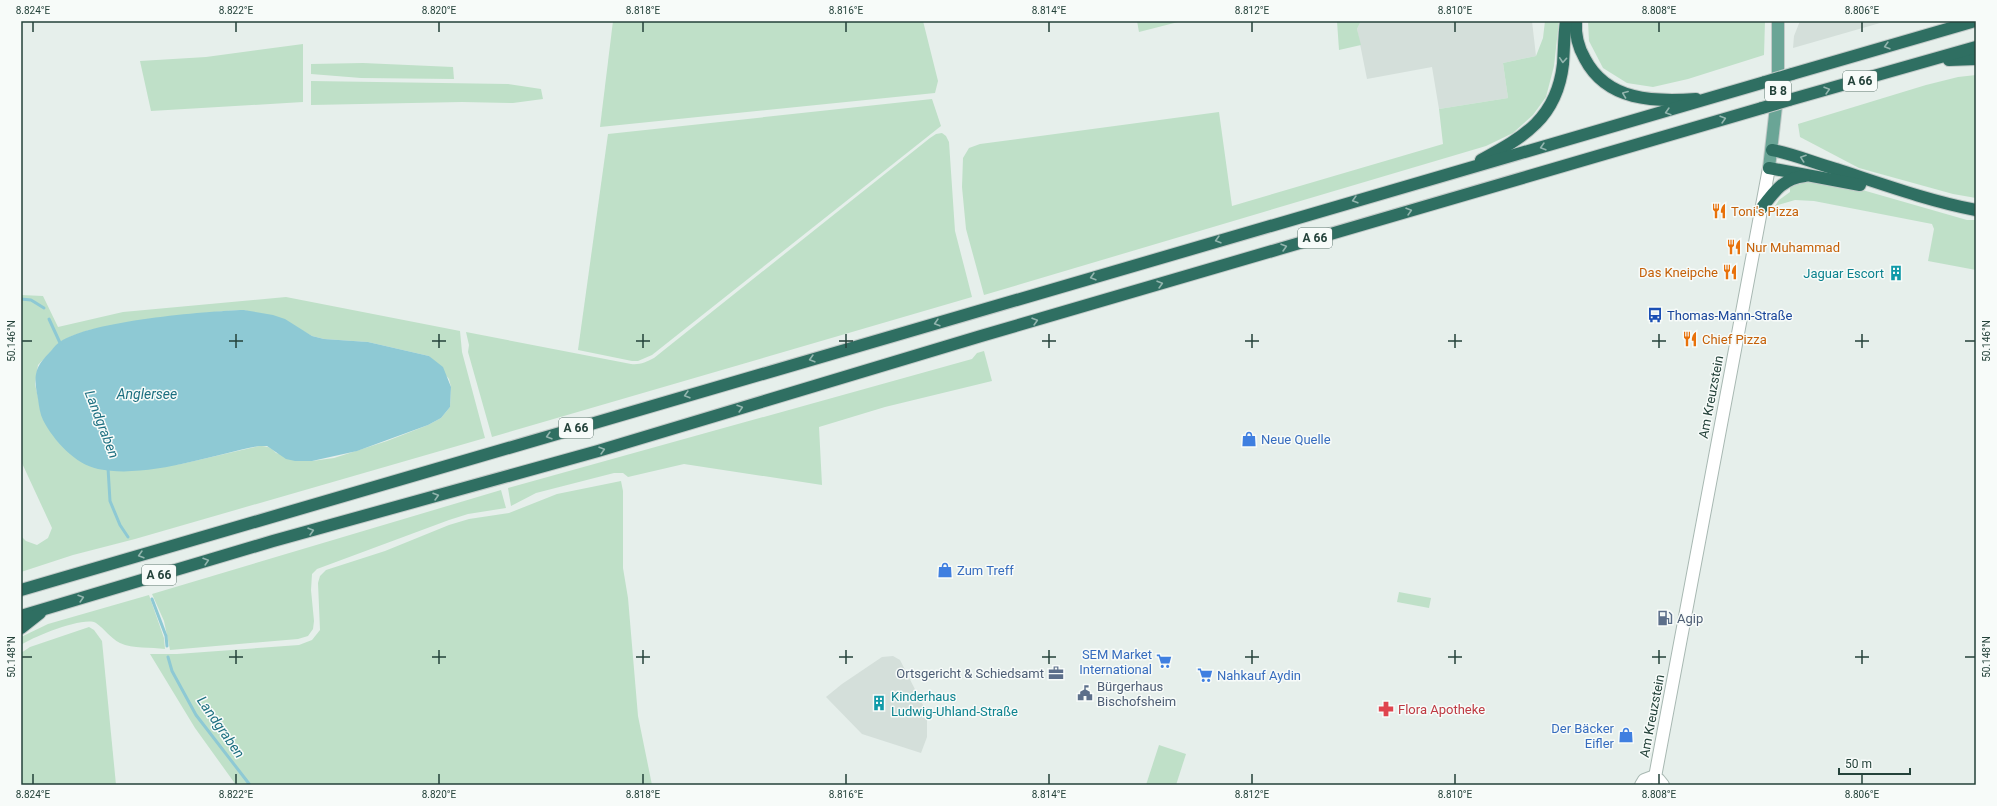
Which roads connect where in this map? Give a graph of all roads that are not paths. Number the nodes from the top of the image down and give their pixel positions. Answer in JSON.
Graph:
{"nodes":[{"id":1,"x":1566,"y":21,"type":"edge"},
{"id":2,"x":1576,"y":21,"type":"edge"},
{"id":3,"x":1778,"y":21,"type":"edge"},
{"id":4,"x":1975,"y":21,"type":"edge"},
{"id":5,"x":1976,"y":47,"type":"edge"},
{"id":6,"x":1976,"y":59,"type":"edge"},
{"id":7,"x":1930,"y":61,"type":"junction"},
{"id":8,"x":1719,"y":97,"type":"junction"},
{"id":9,"x":1772,"y":150,"type":"junction"},
{"id":10,"x":1769,"y":168,"type":"junction"},
{"id":11,"x":1460,"y":171,"type":"junction"},
{"id":12,"x":1816,"y":175,"type":"junction"},
{"id":13,"x":1761,"y":209,"type":"junction"},
{"id":14,"x":1976,"y":210,"type":"edge"},
{"id":15,"x":1976,"y":214,"type":"edge"},
{"id":16,"x":21,"y":590,"type":"edge"},
{"id":17,"x":44,"y":609,"type":"junction"},
{"id":18,"x":21,"y":616,"type":"edge"},
{"id":19,"x":21,"y":628,"type":"edge"},
{"id":20,"x":1659,"y":781,"type":"edge"},
{"id":21,"x":1641,"y":785,"type":"edge"}],
"edges":[{"from":1,"to":11,"type":"highway","one_way":true},
{"from":8,"to":2,"type":"highway","one_way":true},
{"from":3,"to":9,"type":"main road","name":"Am Kreuzstein","number":"B 8"},
{"from":4,"to":8,"type":"highway","number":"A 66","one_way":true,"bridge":true},
{"from":5,"to":7,"type":"highway","number":"A 66"},
{"from":6,"to":7,"type":"highway"},
{"from":17,"to":7,"type":"highway","number":"A 66","one_way":true,"bridge":true},
{"from":8,"to":11,"type":"highway","number":"A 66","one_way":true},
{"from":9,"to":10,"type":"main road","name":"Am Kreuzstein","number":"B 8"},
{"from":14,"to":9,"type":"highway","one_way":true},
{"from":10,"to":12,"type":"highway"},
{"from":10,"to":13,"type":"street","name":"Am Kreuzstein"},
{"from":11,"to":16,"type":"highway","number":"A 66","one_way":true},
{"from":12,"to":13,"type":"highway"},
{"from":12,"to":15,"type":"highway"},
{"from":13,"to":20,"type":"street","name":"Am Kreuzstein"},
{"from":17,"to":18,"type":"highway","number":"A 66"},
{"from":17,"to":19,"type":"highway"},
{"from":20,"to":21,"type":"street"}]}
